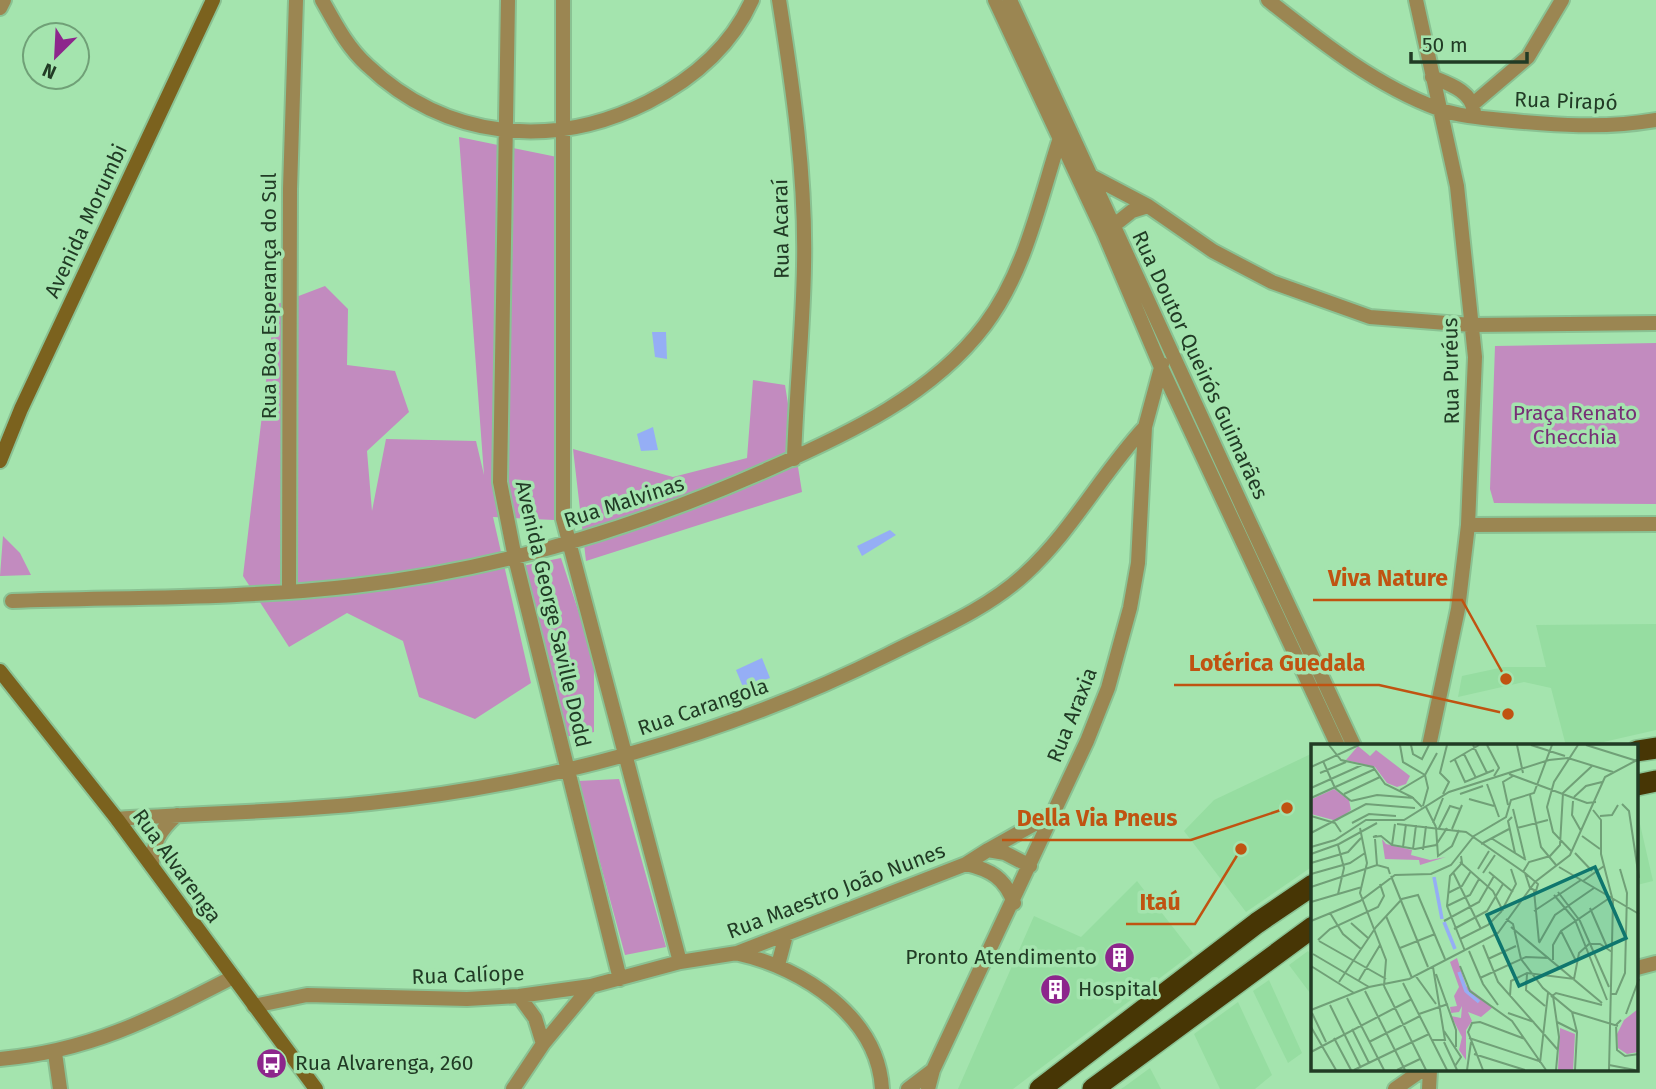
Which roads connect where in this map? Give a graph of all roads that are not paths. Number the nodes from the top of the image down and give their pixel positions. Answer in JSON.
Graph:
{"nodes":[{"id":1,"x":4,"y":0,"type":"edge"},
{"id":2,"x":213,"y":0,"type":"edge"},
{"id":3,"x":296,"y":0,"type":"edge"},
{"id":4,"x":322,"y":0,"type":"edge"},
{"id":5,"x":508,"y":0,"type":"edge"},
{"id":6,"x":563,"y":0,"type":"edge"},
{"id":7,"x":752,"y":0,"type":"edge"},
{"id":8,"x":779,"y":0,"type":"edge"},
{"id":9,"x":995,"y":0,"type":"edge"},
{"id":10,"x":1010,"y":0,"type":"edge"},
{"id":11,"x":1268,"y":0,"type":"edge"},
{"id":12,"x":1416,"y":0,"type":"edge"},
{"id":13,"x":1562,"y":0,"type":"edge"},
{"id":14,"x":0,"y":8,"type":"edge"},
{"id":15,"x":1432,"y":77,"type":"junction"},
{"id":16,"x":1440,"y":109,"type":"junction"},
{"id":17,"x":1474,"y":111,"type":"junction"},
{"id":18,"x":1656,"y":120,"type":"edge"},
{"id":19,"x":1068,"y":128,"type":"junction"},
{"id":20,"x":508,"y":131,"type":"junction"},
{"id":21,"x":562,"y":131,"type":"junction"},
{"id":22,"x":1059,"y":141,"type":"junction"},
{"id":23,"x":1075,"y":174,"type":"junction"},
{"id":24,"x":1093,"y":176,"type":"junction"},
{"id":25,"x":1148,"y":206,"type":"junction"},
{"id":26,"x":1108,"y":229,"type":"junction"},
{"id":27,"x":1656,"y":323,"type":"edge"},
{"id":28,"x":1472,"y":325,"type":"junction"},
{"id":29,"x":1166,"y":361,"type":"junction"},
{"id":30,"x":1170,"y":386,"type":"junction"},
{"id":31,"x":1147,"y":420,"type":"junction"},
{"id":32,"x":794,"y":458,"type":"junction"},
{"id":33,"x":0,"y":461,"type":"edge"},
{"id":34,"x":1656,"y":524,"type":"edge"},
{"id":35,"x":1468,"y":525,"type":"junction"},
{"id":36,"x":567,"y":542,"type":"junction"},
{"id":37,"x":515,"y":558,"type":"junction"},
{"id":38,"x":289,"y":592,"type":"junction"},
{"id":39,"x":12,"y":601,"type":"dead end"},
{"id":40,"x":0,"y":671,"type":"edge"},
{"id":41,"x":1337,"y":744,"type":"edge"},
{"id":42,"x":1353,"y":744,"type":"edge"},
{"id":43,"x":1428,"y":744,"type":"edge"},
{"id":44,"x":1656,"y":748,"type":"edge"},
{"id":45,"x":1638,"y":751,"type":"edge"},
{"id":46,"x":625,"y":755,"type":"junction"},
{"id":47,"x":566,"y":768,"type":"junction"},
{"id":48,"x":1656,"y":781,"type":"edge"},
{"id":49,"x":1638,"y":785,"type":"edge"},
{"id":50,"x":1054,"y":813,"type":"junction"},
{"id":51,"x":177,"y":815,"type":"junction"},
{"id":52,"x":117,"y":819,"type":"junction"},
{"id":53,"x":988,"y":850,"type":"junction"},
{"id":54,"x":966,"y":864,"type":"junction"},
{"id":55,"x":152,"y":866,"type":"junction"},
{"id":56,"x":1030,"y":866,"type":"junction"},
{"id":57,"x":1311,"y":886,"type":"edge"},
{"id":58,"x":1014,"y":903,"type":"junction"},
{"id":59,"x":1311,"y":929,"type":"edge"},
{"id":60,"x":786,"y":935,"type":"junction"},
{"id":61,"x":737,"y":953,"type":"junction"},
{"id":62,"x":681,"y":962,"type":"junction"},
{"id":63,"x":1656,"y":963,"type":"edge"},
{"id":64,"x":778,"y":965,"type":"junction"},
{"id":65,"x":1638,"y":968,"type":"edge"},
{"id":66,"x":233,"y":977,"type":"junction"},
{"id":67,"x":620,"y":979,"type":"junction"},
{"id":68,"x":591,"y":986,"type":"junction"},
{"id":69,"x":519,"y":996,"type":"junction"},
{"id":70,"x":254,"y":1006,"type":"junction"},
{"id":71,"x":543,"y":1044,"type":"junction"},
{"id":72,"x":55,"y":1053,"type":"junction"},
{"id":73,"x":0,"y":1059,"type":"edge"},
{"id":74,"x":933,"y":1070,"type":"junction"},
{"id":75,"x":1419,"y":1072,"type":"edge"},
{"id":76,"x":60,"y":1089,"type":"edge"},
{"id":77,"x":316,"y":1089,"type":"edge"},
{"id":78,"x":513,"y":1089,"type":"edge"},
{"id":79,"x":882,"y":1089,"type":"edge"},
{"id":80,"x":908,"y":1089,"type":"edge"},
{"id":81,"x":928,"y":1089,"type":"edge"},
{"id":82,"x":1040,"y":1089,"type":"edge"},
{"id":83,"x":1093,"y":1089,"type":"edge"},
{"id":84,"x":1395,"y":1089,"type":"edge"}],
"edges":[{"from":1,"to":14,"type":"street"},
{"from":2,"to":33,"type":"main road","name":"Avenida Morumbi"},
{"from":3,"to":38,"type":"street","name":"Rua Boa Esperança do Sul"},
{"from":4,"to":20,"type":"street"},
{"from":5,"to":20,"type":"street","name":"Avenida George Saville Dodd"},
{"from":6,"to":21,"type":"street","name":"Avenida George Saville Dodd"},
{"from":7,"to":21,"type":"street"},
{"from":8,"to":32,"type":"street","name":"Rua Acaraí"},
{"from":9,"to":22,"type":"street","name":"Rua Doutor Queirós Guimarães"},
{"from":10,"to":19,"type":"street","name":"Rua Doutor Queirós Guimarães"},
{"from":11,"to":16,"type":"street","name":"Rua Pirapó"},
{"from":12,"to":15,"type":"street","name":"Rua Puréus"},
{"from":13,"to":17,"type":"street"},
{"from":15,"to":16,"type":"street","name":"Rua Puréus"},
{"from":15,"to":17,"type":"street"},
{"from":16,"to":17,"type":"street","name":"Rua Pirapó"},
{"from":16,"to":28,"type":"street","name":"Rua Puréus"},
{"from":17,"to":18,"type":"street","name":"Rua Pirapó"},
{"from":19,"to":22,"type":"street","name":"Rua Malvinas"},
{"from":19,"to":24,"type":"street","name":"Rua Doutor Queirós Guimarães"},
{"from":20,"to":21,"type":"street"},
{"from":20,"to":37,"type":"street","name":"Avenida George Saville Dodd"},
{"from":21,"to":36,"type":"street","name":"Avenida George Saville Dodd"},
{"from":22,"to":23,"type":"street","name":"Rua Doutor Queirós Guimarães"},
{"from":22,"to":32,"type":"street","name":"Rua Malvinas"},
{"from":23,"to":24,"type":"street"},
{"from":23,"to":26,"type":"street","name":"Rua Doutor Queirós Guimarães"},
{"from":24,"to":25,"type":"street"},
{"from":24,"to":26,"type":"street","name":"Rua Doutor Queirós Guimarães"},
{"from":25,"to":26,"type":"street"},
{"from":25,"to":28,"type":"street"},
{"from":26,"to":29,"type":"street","name":"Rua Doutor Queirós Guimarães"},
{"from":27,"to":28,"type":"street"},
{"from":28,"to":35,"type":"street","name":"Rua Puréus"},
{"from":29,"to":30,"type":"street","name":"Rua Doutor Queirós Guimarães"},
{"from":29,"to":31,"type":"street","name":"Rua Araxia"},
{"from":29,"to":42,"type":"street","name":"Rua Doutor Queirós Guimarães"},
{"from":30,"to":31,"type":"street","name":"Rua Carangola"},
{"from":30,"to":41,"type":"street","name":"Rua Doutor Queirós Guimarães"},
{"from":31,"to":46,"type":"street","name":"Rua Carangola"},
{"from":31,"to":50,"type":"street","name":"Rua Araxia"},
{"from":32,"to":36,"type":"street","name":"Rua Malvinas"},
{"from":34,"to":35,"type":"street"},
{"from":35,"to":43,"type":"street","name":"Rua Puréus"},
{"from":36,"to":37,"type":"street","name":"Rua Malvinas"},
{"from":36,"to":46,"type":"street","name":"Avenida George Saville Dodd"},
{"from":37,"to":38,"type":"street","name":"Rua Malvinas"},
{"from":37,"to":47,"type":"street","name":"Avenida George Saville Dodd"},
{"from":38,"to":39,"type":"street","name":"Rua Malvinas"},
{"from":40,"to":52,"type":"main road","name":"Rua Alvarenga"},
{"from":44,"to":45,"type":"highway"},
{"from":46,"to":47,"type":"street","name":"Rua Carangola"},
{"from":46,"to":62,"type":"street","name":"Avenida George Saville Dodd"},
{"from":47,"to":51,"type":"street","name":"Rua Carangola"},
{"from":47,"to":67,"type":"street","name":"Avenida George Saville Dodd"},
{"from":48,"to":49,"type":"highway"},
{"from":50,"to":53,"type":"street","name":"Rua Maestro João Nunes"},
{"from":50,"to":56,"type":"street","name":"Rua Araxia"},
{"from":51,"to":52,"type":"street","name":"Rua Carangola"},
{"from":51,"to":55,"type":"street"},
{"from":52,"to":55,"type":"main road","name":"Rua Alvarenga"},
{"from":53,"to":54,"type":"street","name":"Rua Maestro João Nunes"},
{"from":53,"to":56,"type":"street"},
{"from":54,"to":58,"type":"street","name":"Rua Maestro João Nunes"},
{"from":54,"to":60,"type":"street","name":"Rua Maestro João Nunes"},
{"from":55,"to":66,"type":"main road","name":"Rua Alvarenga"},
{"from":56,"to":58,"type":"street","name":"Rua Araxia"},
{"from":57,"to":82,"type":"highway"},
{"from":58,"to":74,"type":"street","name":"Rua Araxia"},
{"from":59,"to":83,"type":"highway"},
{"from":60,"to":61,"type":"street","name":"Rua Maestro João Nunes"},
{"from":60,"to":64,"type":"street"},
{"from":61,"to":62,"type":"street","name":"Rua Maestro João Nunes"},
{"from":61,"to":64,"type":"street"},
{"from":62,"to":67,"type":"street","name":"Rua Calíope"},
{"from":63,"to":65,"type":"street"},
{"from":64,"to":79,"type":"street"},
{"from":66,"to":70,"type":"main road","name":"Rua Alvarenga"},
{"from":66,"to":72,"type":"street"},
{"from":67,"to":68,"type":"street","name":"Rua Calíope"},
{"from":68,"to":69,"type":"street","name":"Rua Calíope"},
{"from":68,"to":71,"type":"street"},
{"from":69,"to":70,"type":"street","name":"Rua Calíope"},
{"from":69,"to":71,"type":"street"},
{"from":70,"to":77,"type":"main road","name":"Rua Alvarenga"},
{"from":71,"to":78,"type":"street"},
{"from":72,"to":73,"type":"street"},
{"from":72,"to":76,"type":"street"},
{"from":74,"to":80,"type":"street","name":"Rua Araxia"},
{"from":74,"to":81,"type":"street","name":"Rua Araxia"},
{"from":75,"to":84,"type":"street"}]}
